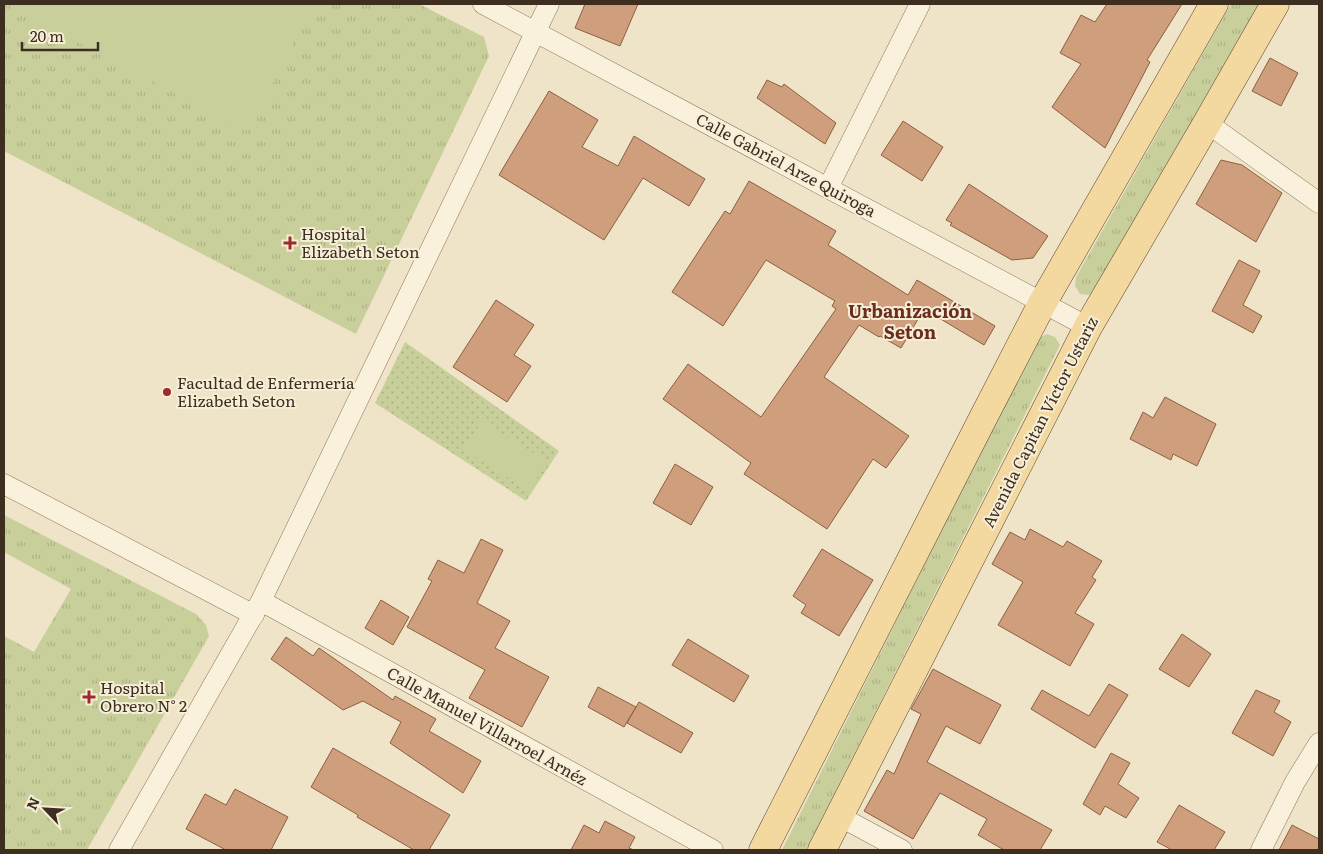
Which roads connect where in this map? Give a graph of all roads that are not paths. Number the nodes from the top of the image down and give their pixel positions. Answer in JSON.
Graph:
{"nodes":[{"id":1,"x":483,"y":4,"type":"edge"},
{"id":2,"x":549,"y":4,"type":"edge"},
{"id":3,"x":920,"y":4,"type":"edge"},
{"id":4,"x":1214,"y":4,"type":"edge"},
{"id":5,"x":1275,"y":4,"type":"edge"},
{"id":6,"x":536,"y":31,"type":"junction"},
{"id":7,"x":1208,"y":123,"type":"junction"},
{"id":8,"x":828,"y":188,"type":"junction"},
{"id":9,"x":1319,"y":204,"type":"edge"},
{"id":10,"x":1043,"y":302,"type":"junction"},
{"id":11,"x":1088,"y":327,"type":"junction"},
{"id":12,"x":4,"y":484,"type":"edge"},
{"id":13,"x":258,"y":608,"type":"junction"},
{"id":14,"x":1319,"y":743,"type":"edge"},
{"id":15,"x":839,"y":816,"type":"junction"},
{"id":16,"x":119,"y":850,"type":"edge"},
{"id":17,"x":713,"y":850,"type":"edge"},
{"id":18,"x":763,"y":850,"type":"edge"},
{"id":19,"x":822,"y":850,"type":"edge"},
{"id":20,"x":902,"y":850,"type":"edge"},
{"id":21,"x":1261,"y":850,"type":"edge"}],
"edges":[{"from":1,"to":6,"type":"street","name":"Calle Gabriel Arze Quiroga"},
{"from":2,"to":6,"type":"street"},
{"from":3,"to":8,"type":"street"},
{"from":4,"to":10,"type":"main road"},
{"from":5,"to":7,"type":"main road","name":"Avenida Capitan Víctor Ustariz"},
{"from":6,"to":8,"type":"street","name":"Calle Gabriel Arze Quiroga"},
{"from":6,"to":13,"type":"street"},
{"from":7,"to":9,"type":"street"},
{"from":7,"to":11,"type":"main road","name":"Avenida Capitan Víctor Ustariz"},
{"from":8,"to":10,"type":"street","name":"Calle Gabriel Arze Quiroga"},
{"from":10,"to":11,"type":"street","name":"Calle Gabriel Arze Quiroga"},
{"from":10,"to":18,"type":"main road"},
{"from":11,"to":15,"type":"main road","name":"Avenida Capitan Víctor Ustariz"},
{"from":12,"to":13,"type":"street","name":"Calle Manuel Villarroel Arnéz"},
{"from":13,"to":16,"type":"street"},
{"from":13,"to":17,"type":"street","name":"Calle Manuel Villarroel Arnéz"},
{"from":14,"to":21,"type":"street"},
{"from":15,"to":19,"type":"main road","name":"Avenida Capitan Víctor Ustariz"},
{"from":15,"to":20,"type":"street"}]}
